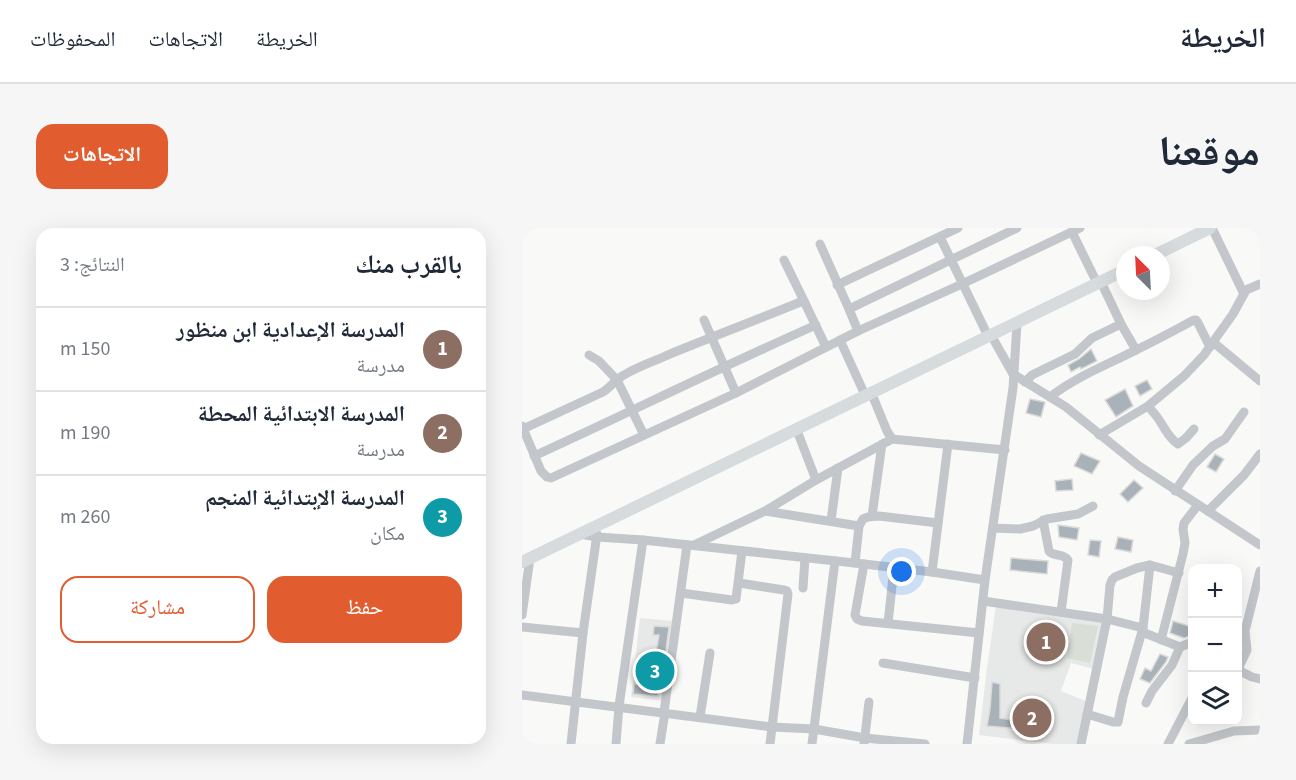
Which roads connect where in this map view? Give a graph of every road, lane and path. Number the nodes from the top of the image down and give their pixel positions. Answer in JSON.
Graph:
{"nodes":[{"id":1,"x":958,"y":228,"type":"edge"},
{"id":2,"x":1017,"y":228,"type":"edge"},
{"id":3,"x":1211,"y":228,"type":"edge"},
{"id":4,"x":1072,"y":230,"type":"edge"},
{"id":5,"x":940,"y":237,"type":"junction"},
{"id":6,"x":820,"y":244,"type":"dead end"},
{"id":7,"x":1170,"y":248,"type":"edge"},
{"id":8,"x":784,"y":260,"type":"dead end"},
{"id":9,"x":950,"y":260,"type":"junction"},
{"id":10,"x":1116,"y":274,"type":"edge"},
{"id":11,"x":1099,"y":282,"type":"junction"},
{"id":12,"x":962,"y":284,"type":"junction"},
{"id":13,"x":1260,"y":284,"type":"edge"},
{"id":14,"x":837,"y":285,"type":"junction"},
{"id":15,"x":1244,"y":294,"type":"junction"},
{"id":16,"x":804,"y":301,"type":"junction"},
{"id":17,"x":849,"y":309,"type":"junction"},
{"id":18,"x":704,"y":320,"type":"dead end"},
{"id":19,"x":1017,"y":323,"type":"junction"},
{"id":20,"x":1121,"y":324,"type":"junction"},
{"id":21,"x":816,"y":325,"type":"junction"},
{"id":22,"x":858,"y":331,"type":"junction"},
{"id":23,"x":989,"y":336,"type":"junction"},
{"id":24,"x":711,"y":337,"type":"junction"},
{"id":25,"x":840,"y":340,"type":"junction"},
{"id":26,"x":1212,"y":345,"type":"junction"},
{"id":27,"x":826,"y":347,"type":"junction"},
{"id":28,"x":1136,"y":350,"type":"junction"},
{"id":29,"x":589,"y":355,"type":"dead end"},
{"id":30,"x":723,"y":367,"type":"junction"},
{"id":31,"x":1013,"y":374,"type":"junction"},
{"id":32,"x":617,"y":380,"type":"junction"},
{"id":33,"x":1260,"y":381,"type":"edge"},
{"id":34,"x":1025,"y":382,"type":"junction"},
{"id":35,"x":736,"y":393,"type":"junction"},
{"id":36,"x":868,"y":394,"type":"junction"},
{"id":37,"x":1050,"y":397,"type":"junction"},
{"id":38,"x":1148,"y":406,"type":"junction"},
{"id":39,"x":632,"y":411,"type":"junction"},
{"id":40,"x":1244,"y":412,"type":"dead end"},
{"id":41,"x":523,"y":427,"type":"edge"},
{"id":42,"x":796,"y":428,"type":"junction"},
{"id":43,"x":1194,"y":429,"type":"dead end"},
{"id":44,"x":644,"y":435,"type":"junction"},
{"id":45,"x":1099,"y":435,"type":"junction"},
{"id":46,"x":892,"y":439,"type":"junction"},
{"id":47,"x":525,"y":444,"type":"edge"},
{"id":48,"x":882,"y":444,"type":"junction"},
{"id":49,"x":948,"y":444,"type":"junction"},
{"id":50,"x":1005,"y":450,"type":"junction"},
{"id":51,"x":1260,"y":454,"type":"edge"},
{"id":52,"x":534,"y":456,"type":"junction"},
{"id":53,"x":838,"y":468,"type":"junction"},
{"id":54,"x":816,"y":480,"type":"junction"},
{"id":55,"x":1175,"y":491,"type":"junction"},
{"id":56,"x":1198,"y":505,"type":"junction"},
{"id":57,"x":1093,"y":506,"type":"dead end"},
{"id":58,"x":765,"y":511,"type":"junction"},
{"id":59,"x":1208,"y":511,"type":"junction"},
{"id":60,"x":873,"y":516,"type":"junction"},
{"id":61,"x":1043,"y":520,"type":"junction"},
{"id":62,"x":831,"y":521,"type":"junction"},
{"id":63,"x":938,"y":523,"type":"junction"},
{"id":64,"x":859,"y":526,"type":"junction"},
{"id":65,"x":993,"y":528,"type":"junction"},
{"id":66,"x":597,"y":531,"type":"junction"},
{"id":67,"x":643,"y":540,"type":"junction"},
{"id":68,"x":1259,"y":542,"type":"edge"},
{"id":69,"x":690,"y":545,"type":"junction"},
{"id":70,"x":742,"y":551,"type":"junction"},
{"id":71,"x":805,"y":558,"type":"junction"},
{"id":72,"x":526,"y":560,"type":"edge"},
{"id":73,"x":835,"y":561,"type":"junction"},
{"id":74,"x":859,"y":563,"type":"junction"},
{"id":75,"x":1150,"y":565,"type":"junction"},
{"id":76,"x":894,"y":568,"type":"junction"},
{"id":77,"x":1260,"y":571,"type":"edge"},
{"id":78,"x":932,"y":572,"type":"junction"},
{"id":79,"x":1179,"y":573,"type":"junction"},
{"id":80,"x":985,"y":580,"type":"junction"},
{"id":81,"x":739,"y":583,"type":"junction"},
{"id":82,"x":803,"y":588,"type":"dead end"},
{"id":83,"x":681,"y":592,"type":"junction"},
{"id":84,"x":983,"y":601,"type":"junction"},
{"id":85,"x":1061,"y":612,"type":"junction"},
{"id":86,"x":522,"y":615,"type":"edge"},
{"id":87,"x":1107,"y":620,"type":"junction"},
{"id":88,"x":888,"y":622,"type":"junction"},
{"id":89,"x":522,"y":627,"type":"edge"},
{"id":90,"x":1142,"y":630,"type":"junction"},
{"id":91,"x":583,"y":633,"type":"junction"},
{"id":92,"x":979,"y":633,"type":"junction"},
{"id":93,"x":1161,"y":640,"type":"junction"},
{"id":94,"x":1188,"y":644,"type":"edge"},
{"id":95,"x":1180,"y":647,"type":"junction"},
{"id":96,"x":710,"y":653,"type":"dead end"},
{"id":97,"x":1242,"y":661,"type":"edge"},
{"id":98,"x":883,"y":663,"type":"dead end"},
{"id":99,"x":1242,"y":671,"type":"edge"},
{"id":100,"x":975,"y":678,"type":"junction"},
{"id":101,"x":1260,"y":679,"type":"edge"},
{"id":102,"x":522,"y":695,"type":"edge"},
{"id":103,"x":576,"y":701,"type":"junction"},
{"id":104,"x":869,"y":702,"type":"dead end"},
{"id":105,"x":1146,"y":703,"type":"dead end"},
{"id":106,"x":619,"y":706,"type":"junction"},
{"id":107,"x":1188,"y":706,"type":"edge"},
{"id":108,"x":664,"y":712,"type":"junction"},
{"id":109,"x":1088,"y":714,"type":"junction"},
{"id":110,"x":700,"y":717,"type":"junction"},
{"id":111,"x":1239,"y":726,"type":"edge"},
{"id":112,"x":772,"y":727,"type":"junction"},
{"id":113,"x":814,"y":729,"type":"junction"},
{"id":114,"x":1260,"y":730,"type":"edge"},
{"id":115,"x":864,"y":741,"type":"edge"},
{"id":116,"x":914,"y":743,"type":"edge"},
{"id":117,"x":571,"y":744,"type":"edge"},
{"id":118,"x":616,"y":744,"type":"edge"},
{"id":119,"x":660,"y":744,"type":"edge"},
{"id":120,"x":770,"y":744,"type":"edge"},
{"id":121,"x":812,"y":744,"type":"edge"},
{"id":122,"x":925,"y":744,"type":"edge"},
{"id":123,"x":967,"y":744,"type":"edge"},
{"id":124,"x":1081,"y":744,"type":"edge"},
{"id":125,"x":1168,"y":744,"type":"edge"},
{"id":126,"x":1189,"y":744,"type":"edge"}],
"edges":[{"from":1,"to":5,"type":"street"},
{"from":2,"to":9,"type":"street"},
{"from":3,"to":7,"type":"main road"},
{"from":3,"to":15,"type":"street"},
{"from":4,"to":11,"type":"street"},
{"from":4,"to":12,"type":"street"},
{"from":5,"to":9,"type":"street"},
{"from":5,"to":14,"type":"street"},
{"from":6,"to":14,"type":"street"},
{"from":8,"to":16,"type":"street"},
{"from":9,"to":12,"type":"street"},
{"from":9,"to":17,"type":"street"},
{"from":10,"to":11,"type":"main road"},
{"from":11,"to":19,"type":"main road"},
{"from":11,"to":20,"type":"street"},
{"from":12,"to":22,"type":"street"},
{"from":12,"to":23,"type":"street"},
{"from":13,"to":15,"type":"street"},
{"from":14,"to":17,"type":"street"},
{"from":15,"to":26,"type":"street"},
{"from":16,"to":21,"type":"street"},
{"from":16,"to":24,"type":"street"},
{"from":17,"to":22,"type":"street"},
{"from":18,"to":24,"type":"street"},
{"from":19,"to":23,"type":"main road"},
{"from":19,"to":31,"type":"street"},
{"from":20,"to":28,"type":"street"},
{"from":20,"to":34,"type":"street"},
{"from":21,"to":27,"type":"street"},
{"from":21,"to":30,"type":"street"},
{"from":22,"to":25,"type":"street"},
{"from":23,"to":31,"type":"street"},
{"from":23,"to":36,"type":"main road"},
{"from":24,"to":30,"type":"street"},
{"from":24,"to":32,"type":"street"},
{"from":25,"to":27,"type":"street"},
{"from":25,"to":36,"type":"street"},
{"from":26,"to":28,"type":"street"},
{"from":26,"to":33,"type":"street"},
{"from":26,"to":38,"type":"street"},
{"from":27,"to":35,"type":"street"},
{"from":28,"to":37,"type":"street"},
{"from":29,"to":32,"type":"street"},
{"from":30,"to":35,"type":"street"},
{"from":30,"to":39,"type":"street"},
{"from":31,"to":34,"type":"street"},
{"from":31,"to":50,"type":"street"},
{"from":32,"to":39,"type":"street"},
{"from":32,"to":41,"type":"street"},
{"from":34,"to":37,"type":"street"},
{"from":35,"to":44,"type":"street"},
{"from":36,"to":42,"type":"main road"},
{"from":36,"to":46,"type":"street"},
{"from":37,"to":45,"type":"street"},
{"from":38,"to":43,"type":"street"},
{"from":38,"to":45,"type":"street"},
{"from":39,"to":44,"type":"street"},
{"from":39,"to":52,"type":"street"},
{"from":40,"to":55,"type":"street"},
{"from":41,"to":47,"type":"street"},
{"from":42,"to":54,"type":"street"},
{"from":42,"to":66,"type":"main road"},
{"from":44,"to":52,"type":"street"},
{"from":45,"to":55,"type":"street"},
{"from":46,"to":48,"type":"street"},
{"from":46,"to":49,"type":"street"},
{"from":47,"to":52,"type":"street"},
{"from":48,"to":53,"type":"street"},
{"from":48,"to":60,"type":"street"},
{"from":49,"to":50,"type":"street"},
{"from":49,"to":63,"type":"street"},
{"from":50,"to":65,"type":"street"},
{"from":51,"to":59,"type":"street"},
{"from":53,"to":54,"type":"street"},
{"from":53,"to":62,"type":"street"},
{"from":54,"to":58,"type":"street"},
{"from":55,"to":56,"type":"street"},
{"from":56,"to":59,"type":"street"},
{"from":56,"to":79,"type":"street"},
{"from":57,"to":61,"type":"street"},
{"from":58,"to":62,"type":"street"},
{"from":58,"to":69,"type":"street"},
{"from":59,"to":68,"type":"street"},
{"from":60,"to":63,"type":"street"},
{"from":60,"to":64,"type":"street"},
{"from":61,"to":65,"type":"street"},
{"from":61,"to":85,"type":"street"},
{"from":62,"to":64,"type":"street"},
{"from":63,"to":78,"type":"street"},
{"from":64,"to":74,"type":"street"},
{"from":65,"to":80,"type":"street"},
{"from":66,"to":67,"type":"street"},
{"from":66,"to":72,"type":"main road"},
{"from":66,"to":91,"type":"street"},
{"from":67,"to":69,"type":"street"},
{"from":67,"to":106,"type":"street"},
{"from":69,"to":70,"type":"street"},
{"from":69,"to":83,"type":"street"},
{"from":70,"to":71,"type":"street"},
{"from":70,"to":81,"type":"street"},
{"from":71,"to":73,"type":"street"},
{"from":71,"to":82,"type":"street"},
{"from":72,"to":86,"type":"street"},
{"from":73,"to":74,"type":"street"},
{"from":73,"to":113,"type":"street"},
{"from":74,"to":76,"type":"street"},
{"from":74,"to":88,"type":"street"},
{"from":75,"to":79,"type":"street"},
{"from":75,"to":87,"type":"street"},
{"from":75,"to":90,"type":"street"},
{"from":76,"to":78,"type":"street"},
{"from":76,"to":88,"type":"street"},
{"from":77,"to":97,"type":"street"},
{"from":78,"to":80,"type":"street"},
{"from":79,"to":93,"type":"street"},
{"from":80,"to":84,"type":"street"},
{"from":81,"to":83,"type":"street"},
{"from":81,"to":112,"type":"street"},
{"from":83,"to":108,"type":"street"},
{"from":84,"to":85,"type":"street"},
{"from":84,"to":92,"type":"street"},
{"from":85,"to":87,"type":"street"},
{"from":87,"to":90,"type":"street"},
{"from":87,"to":109,"type":"street"},
{"from":88,"to":92,"type":"street"},
{"from":89,"to":91,"type":"street"},
{"from":90,"to":93,"type":"street"},
{"from":90,"to":109,"type":"street"},
{"from":91,"to":103,"type":"street"},
{"from":92,"to":100,"type":"street"},
{"from":93,"to":95,"type":"street"},
{"from":94,"to":95,"type":"street"},
{"from":95,"to":105,"type":"street"},
{"from":96,"to":110,"type":"street"},
{"from":98,"to":100,"type":"street"},
{"from":99,"to":101,"type":"street"},
{"from":100,"to":123,"type":"street"},
{"from":102,"to":103,"type":"street"},
{"from":103,"to":106,"type":"street"},
{"from":103,"to":117,"type":"street"},
{"from":104,"to":115,"type":"street"},
{"from":106,"to":108,"type":"street"},
{"from":106,"to":118,"type":"street"},
{"from":107,"to":125,"type":"street"},
{"from":108,"to":110,"type":"street"},
{"from":108,"to":119,"type":"street"},
{"from":109,"to":124,"type":"street"},
{"from":110,"to":112,"type":"street"},
{"from":111,"to":114,"type":"street"},
{"from":111,"to":126,"type":"street"},
{"from":112,"to":113,"type":"street"},
{"from":112,"to":120,"type":"street"},
{"from":113,"to":115,"type":"street"},
{"from":113,"to":121,"type":"street"},
{"from":115,"to":116,"type":"street"},
{"from":116,"to":122,"type":"street"}]}
